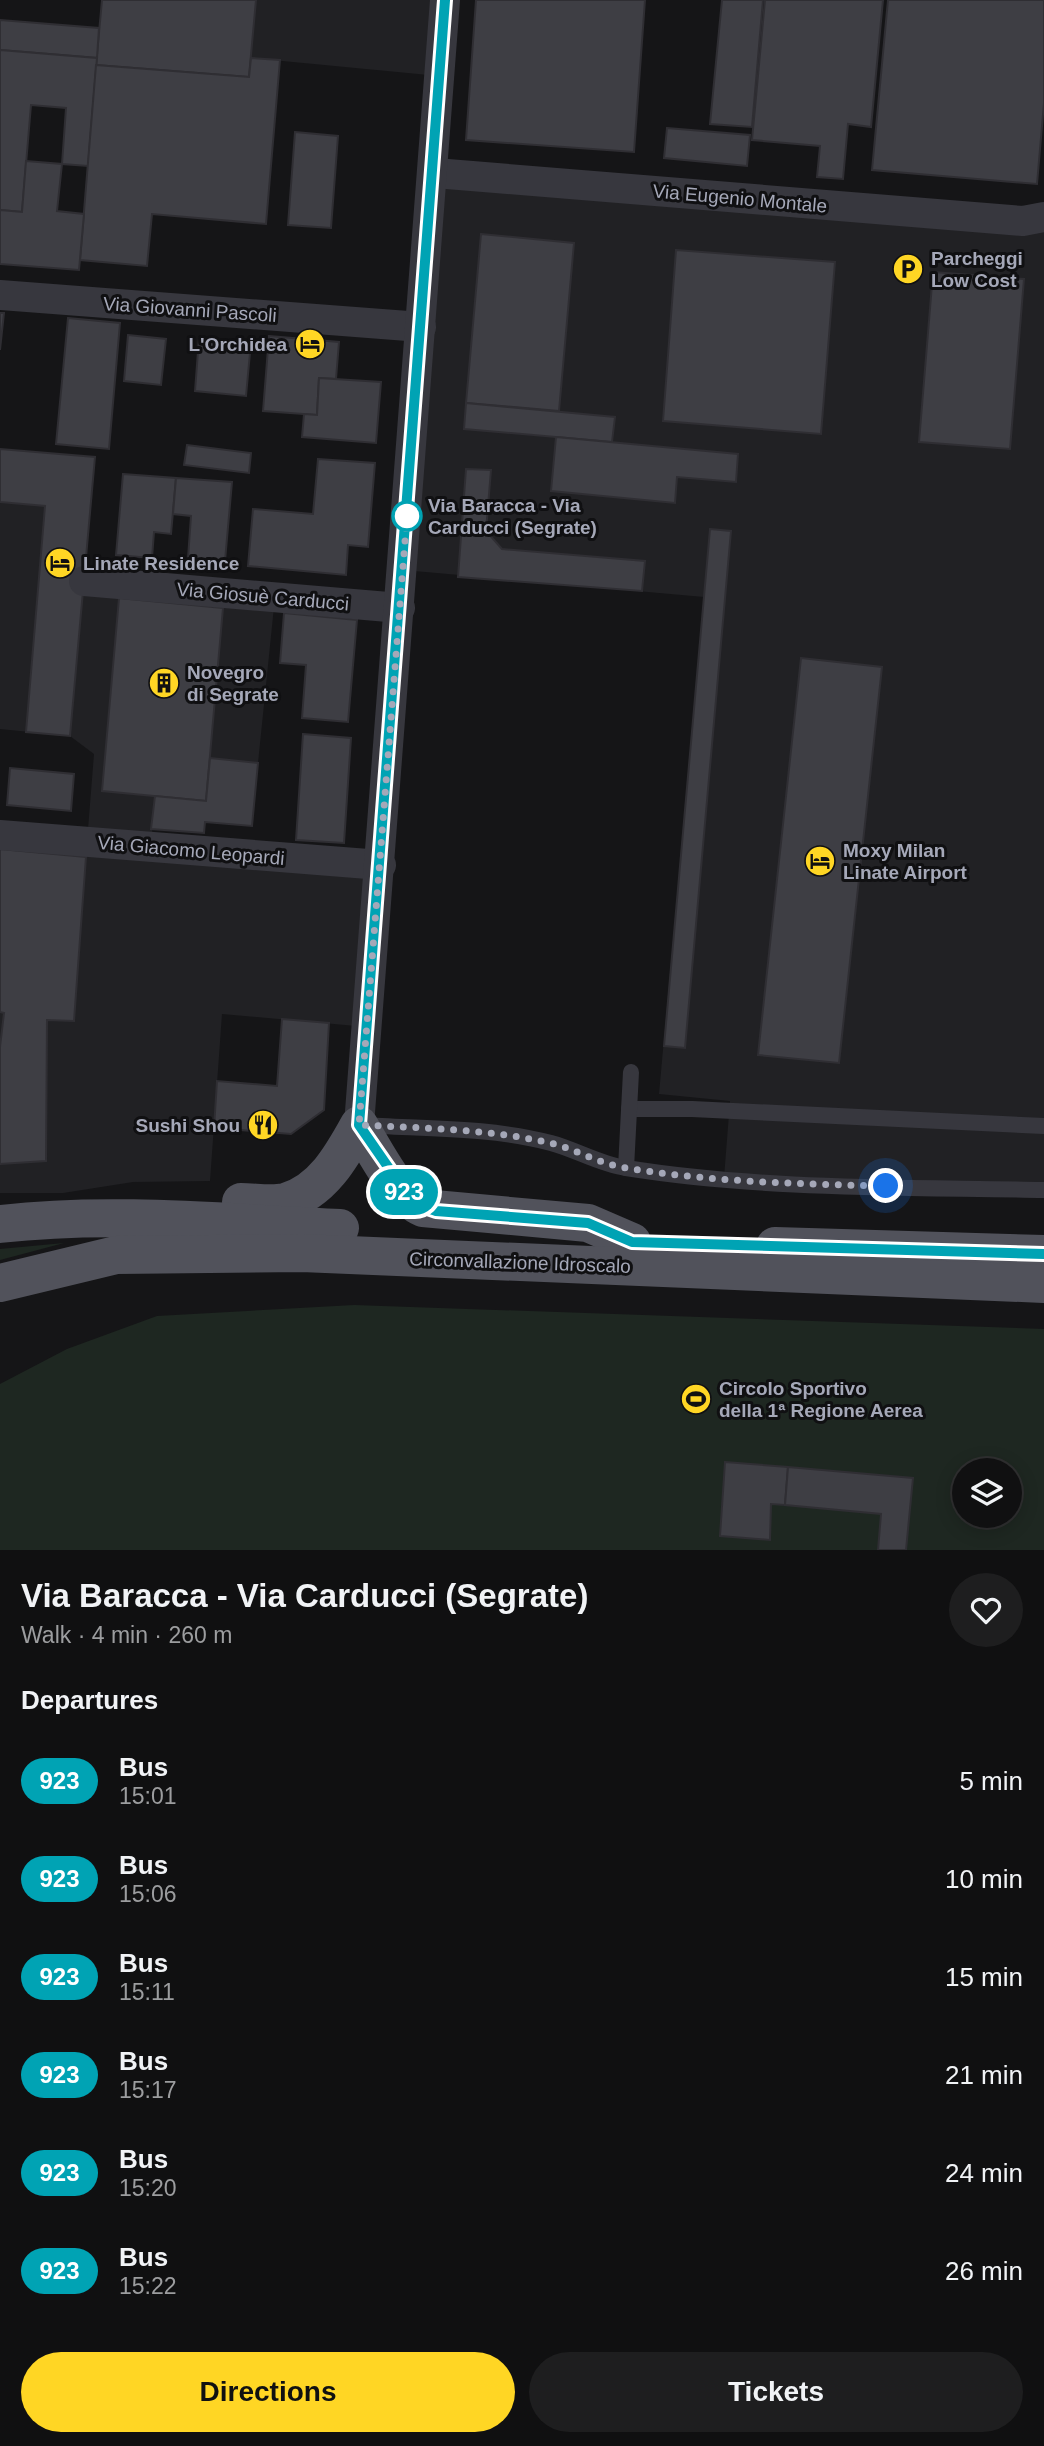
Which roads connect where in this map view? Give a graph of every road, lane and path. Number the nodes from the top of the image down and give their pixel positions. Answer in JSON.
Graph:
{"nodes":[{"id":1,"x":446,"y":0,"type":"edge"},
{"id":2,"x":435,"y":173,"type":"junction"},
{"id":3,"x":1044,"y":217,"type":"edge"},
{"id":4,"x":0,"y":295,"type":"edge"},
{"id":5,"x":421,"y":327,"type":"junction"},
{"id":6,"x":84,"y":581,"type":"dead end"},
{"id":7,"x":400,"y":608,"type":"junction"},
{"id":8,"x":0,"y":835,"type":"edge"},
{"id":9,"x":381,"y":865,"type":"junction"},
{"id":10,"x":631,"y":1072,"type":"dead end"},
{"id":11,"x":629,"y":1109,"type":"junction"},
{"id":12,"x":359,"y":1125,"type":"junction"},
{"id":13,"x":1044,"y":1126,"type":"edge"},
{"id":14,"x":625,"y":1168,"type":"junction"},
{"id":15,"x":1044,"y":1190,"type":"edge"},
{"id":16,"x":50,"y":1219,"type":"junction"},
{"id":17,"x":0,"y":1224,"type":"edge"},
{"id":18,"x":632,"y":1242,"type":"junction"},
{"id":19,"x":1044,"y":1254,"type":"edge"},
{"id":20,"x":0,"y":1283,"type":"edge"},
{"id":21,"x":1044,"y":1284,"type":"edge"}],
"edges":[{"from":1,"to":2,"type":"street"},
{"from":2,"to":3,"type":"street","name":"Via Eugenio Montale"},
{"from":2,"to":5,"type":"street"},
{"from":4,"to":5,"type":"street","name":"Via Giovanni Pascoli"},
{"from":5,"to":7,"type":"street"},
{"from":6,"to":7,"type":"street","name":"Via Giosuè Carducci"},
{"from":7,"to":9,"type":"street"},
{"from":8,"to":9,"type":"street","name":"Via Giacomo Leopardi"},
{"from":9,"to":12,"type":"street"},
{"from":10,"to":11,"type":"lane"},
{"from":11,"to":13,"type":"lane"},
{"from":11,"to":14,"type":"lane"},
{"from":12,"to":14,"type":"lane"},
{"from":12,"to":16,"type":"main road"},
{"from":12,"to":18,"type":"main road"},
{"from":14,"to":15,"type":"lane"},
{"from":16,"to":17,"type":"main road","name":"Circonvallazione Idroscalo"},
{"from":16,"to":18,"type":"main road","name":"Circonvallazione Idroscalo"},
{"from":18,"to":19,"type":"main road","name":"Circonvallazione Idroscalo"},
{"from":20,"to":21,"type":"main road","name":"Circonvallazione Idroscalo"}]}
